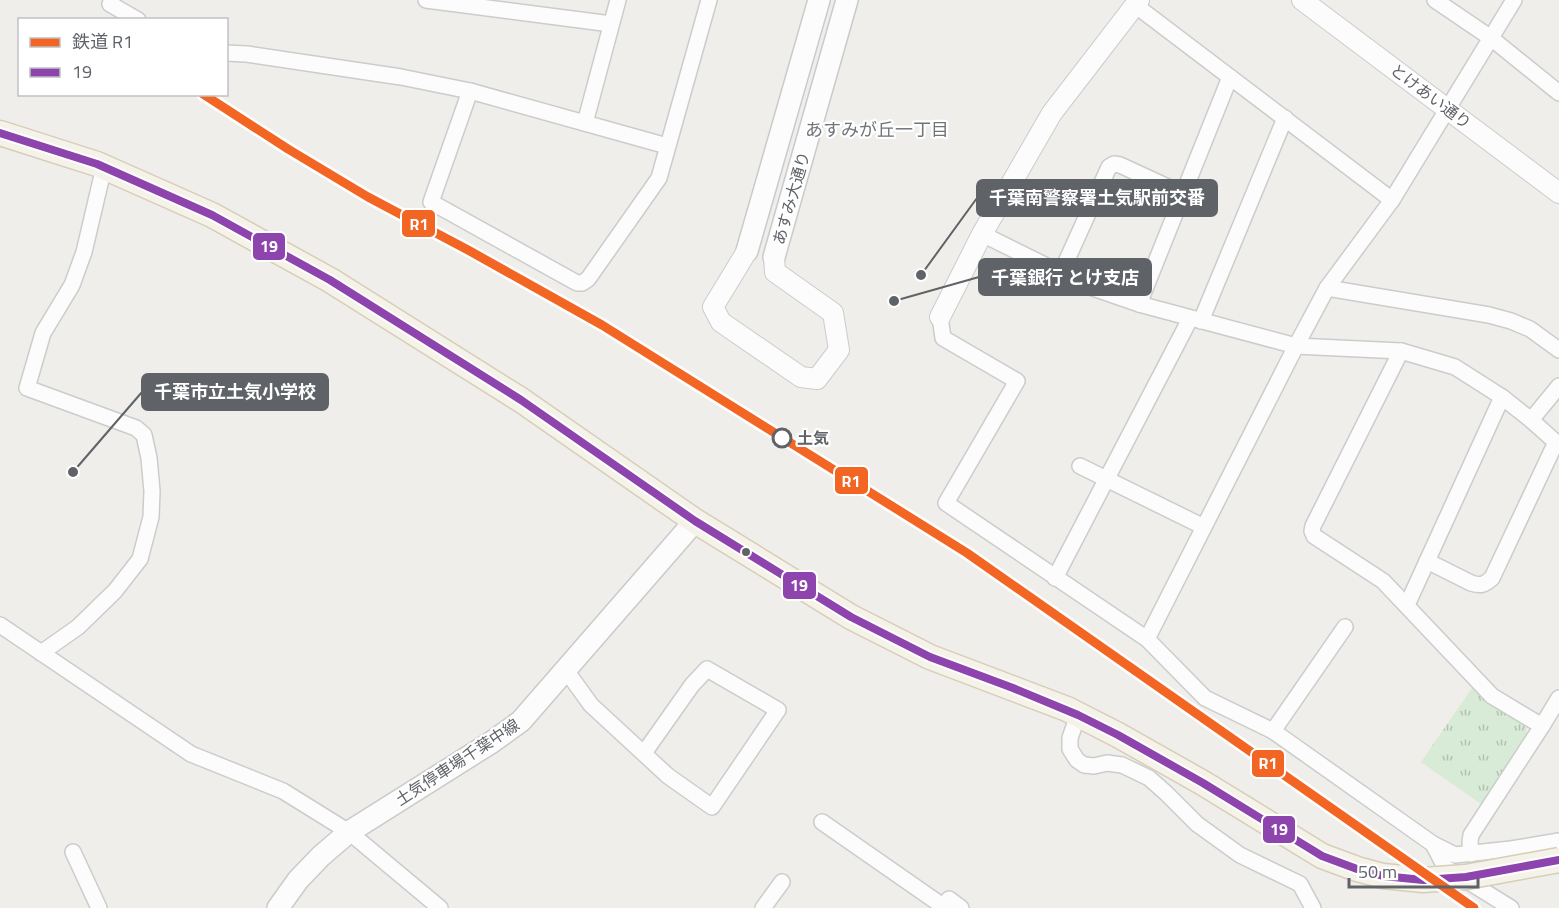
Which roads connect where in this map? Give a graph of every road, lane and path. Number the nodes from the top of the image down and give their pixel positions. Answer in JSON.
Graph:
{"nodes":[{"id":1,"x":112,"y":0,"type":"edge"},
{"id":2,"x":426,"y":0,"type":"edge"},
{"id":3,"x":618,"y":0,"type":"edge"},
{"id":4,"x":709,"y":0,"type":"edge"},
{"id":5,"x":819,"y":0,"type":"edge"},
{"id":6,"x":847,"y":0,"type":"edge"},
{"id":7,"x":1302,"y":0,"type":"edge"},
{"id":8,"x":1435,"y":0,"type":"edge"},
{"id":9,"x":1514,"y":0,"type":"edge"},
{"id":10,"x":1137,"y":2,"type":"edge"},
{"id":11,"x":134,"y":18,"type":"edge"},
{"id":12,"x":611,"y":24,"type":"junction"},
{"id":13,"x":1491,"y":38,"type":"junction"},
{"id":14,"x":228,"y":53,"type":"edge"},
{"id":15,"x":1230,"y":76,"type":"junction"},
{"id":16,"x":470,"y":90,"type":"junction"},
{"id":17,"x":1559,"y":93,"type":"edge"},
{"id":18,"x":1448,"y":109,"type":"junction"},
{"id":19,"x":1285,"y":118,"type":"junction"},
{"id":20,"x":585,"y":123,"type":"junction"},
{"id":21,"x":0,"y":133,"type":"edge"},
{"id":22,"x":668,"y":146,"type":"junction"},
{"id":23,"x":104,"y":167,"type":"junction"},
{"id":24,"x":1559,"y":193,"type":"edge"},
{"id":25,"x":1183,"y":194,"type":"junction"},
{"id":26,"x":1392,"y":200,"type":"junction"},
{"id":27,"x":982,"y":234,"type":"junction"},
{"id":28,"x":747,"y":251,"type":"joint"},
{"id":29,"x":774,"y":257,"type":"joint"},
{"id":30,"x":1061,"y":273,"type":"junction"},
{"id":31,"x":1327,"y":288,"type":"junction"},
{"id":32,"x":1139,"y":304,"type":"junction"},
{"id":33,"x":940,"y":317,"type":"joint"},
{"id":34,"x":1196,"y":320,"type":"junction"},
{"id":35,"x":1296,"y":346,"type":"junction"},
{"id":36,"x":1559,"y":350,"type":"edge"},
{"id":37,"x":1401,"y":351,"type":"junction"},
{"id":38,"x":1559,"y":386,"type":"edge"},
{"id":39,"x":1502,"y":397,"type":"junction"},
{"id":40,"x":1531,"y":420,"type":"junction"},
{"id":41,"x":1558,"y":443,"type":"edge"},
{"id":42,"x":1080,"y":466,"type":"dead end"},
{"id":43,"x":1106,"y":479,"type":"junction"},
{"id":44,"x":694,"y":521,"type":"junction"},
{"id":45,"x":1204,"y":527,"type":"junction"},
{"id":46,"x":1427,"y":561,"type":"junction"},
{"id":47,"x":1054,"y":578,"type":"junction"},
{"id":48,"x":1407,"y":605,"type":"junction"},
{"id":49,"x":0,"y":625,"type":"edge"},
{"id":50,"x":1345,"y":627,"type":"dead end"},
{"id":51,"x":1147,"y":639,"type":"junction"},
{"id":52,"x":41,"y":653,"type":"junction"},
{"id":53,"x":566,"y":669,"type":"junction"},
{"id":54,"x":1559,"y":698,"type":"edge"},
{"id":55,"x":1078,"y":714,"type":"junction"},
{"id":56,"x":1542,"y":726,"type":"junction"},
{"id":57,"x":1273,"y":731,"type":"junction"},
{"id":58,"x":644,"y":753,"type":"junction"},
{"id":59,"x":822,"y":822,"type":"dead end"},
{"id":60,"x":349,"y":832,"type":"junction"},
{"id":61,"x":1559,"y":841,"type":"edge"},
{"id":62,"x":1433,"y":844,"type":"junction"},
{"id":63,"x":73,"y":852,"type":"dead end"},
{"id":64,"x":1471,"y":854,"type":"junction"},
{"id":65,"x":1559,"y":860,"type":"edge"},
{"id":66,"x":782,"y":882,"type":"dead end"},
{"id":67,"x":944,"y":907,"type":"edge"},
{"id":68,"x":99,"y":908,"type":"edge"},
{"id":69,"x":278,"y":908,"type":"edge"},
{"id":70,"x":441,"y":908,"type":"edge"},
{"id":71,"x":763,"y":908,"type":"edge"},
{"id":72,"x":961,"y":908,"type":"edge"},
{"id":73,"x":1313,"y":908,"type":"edge"},
{"id":74,"x":1511,"y":908,"type":"edge"}],
"edges":[{"from":1,"to":11,"type":"street"},
{"from":2,"to":12,"type":"street"},
{"from":3,"to":12,"type":"street"},
{"from":4,"to":22,"type":"street"},
{"from":5,"to":28,"type":"main road","name":"あすみ大通り"},
{"from":6,"to":29,"type":"main road","name":"あすみ大通り"},
{"from":7,"to":18,"type":"street","name":"とけあい通り"},
{"from":8,"to":13,"type":"street"},
{"from":9,"to":13,"type":"street"},
{"from":10,"to":15,"type":"street"},
{"from":10,"to":27,"type":"street"},
{"from":12,"to":20,"type":"street"},
{"from":13,"to":17,"type":"street"},
{"from":13,"to":18,"type":"street"},
{"from":14,"to":16,"type":"street"},
{"from":15,"to":19,"type":"street"},
{"from":15,"to":25,"type":"street"},
{"from":16,"to":20,"type":"street"},
{"from":16,"to":22,"type":"street"},
{"from":18,"to":24,"type":"street","name":"とけあい通り"},
{"from":18,"to":26,"type":"street"},
{"from":19,"to":26,"type":"street"},
{"from":19,"to":34,"type":"street"},
{"from":20,"to":22,"type":"street"},
{"from":21,"to":23,"type":"main road"},
{"from":23,"to":44,"type":"main road"},
{"from":23,"to":52,"type":"street"},
{"from":25,"to":30,"type":"street"},
{"from":25,"to":32,"type":"street"},
{"from":26,"to":31,"type":"street"},
{"from":27,"to":30,"type":"street"},
{"from":27,"to":33,"type":"street"},
{"from":28,"to":29,"type":"street"},
{"from":30,"to":32,"type":"street"},
{"from":31,"to":35,"type":"street"},
{"from":31,"to":36,"type":"street"},
{"from":32,"to":34,"type":"street"},
{"from":33,"to":47,"type":"street"},
{"from":34,"to":35,"type":"street"},
{"from":34,"to":43,"type":"street"},
{"from":35,"to":37,"type":"street"},
{"from":35,"to":45,"type":"street"},
{"from":37,"to":39,"type":"street"},
{"from":37,"to":48,"type":"street"},
{"from":38,"to":40,"type":"street"},
{"from":39,"to":40,"type":"street"},
{"from":39,"to":46,"type":"street"},
{"from":40,"to":41,"type":"street"},
{"from":41,"to":46,"type":"street"},
{"from":42,"to":43,"type":"street"},
{"from":43,"to":45,"type":"street"},
{"from":43,"to":47,"type":"street"},
{"from":44,"to":53,"type":"main road","name":"土気停車場千葉中線"},
{"from":44,"to":55,"type":"main road"},
{"from":45,"to":51,"type":"street"},
{"from":46,"to":48,"type":"street"},
{"from":47,"to":51,"type":"street"},
{"from":48,"to":56,"type":"street"},
{"from":49,"to":52,"type":"street"},
{"from":50,"to":57,"type":"street"},
{"from":51,"to":57,"type":"street"},
{"from":52,"to":60,"type":"street"},
{"from":53,"to":58,"type":"street"},
{"from":53,"to":60,"type":"main road","name":"土気停車場千葉中線"},
{"from":54,"to":56,"type":"street"},
{"from":55,"to":65,"type":"main road","bridge":true},
{"from":55,"to":73,"type":"street"},
{"from":56,"to":64,"type":"street"},
{"from":57,"to":62,"type":"street"},
{"from":58,"to":58,"type":"street"},
{"from":59,"to":67,"type":"street"},
{"from":60,"to":69,"type":"main road","name":"土気停車場千葉中線"},
{"from":60,"to":70,"type":"street"},
{"from":61,"to":64,"type":"street"},
{"from":62,"to":64,"type":"street"},
{"from":62,"to":74,"type":"street"},
{"from":63,"to":68,"type":"street"},
{"from":66,"to":71,"type":"street"},
{"from":67,"to":72,"type":"street"}]}
